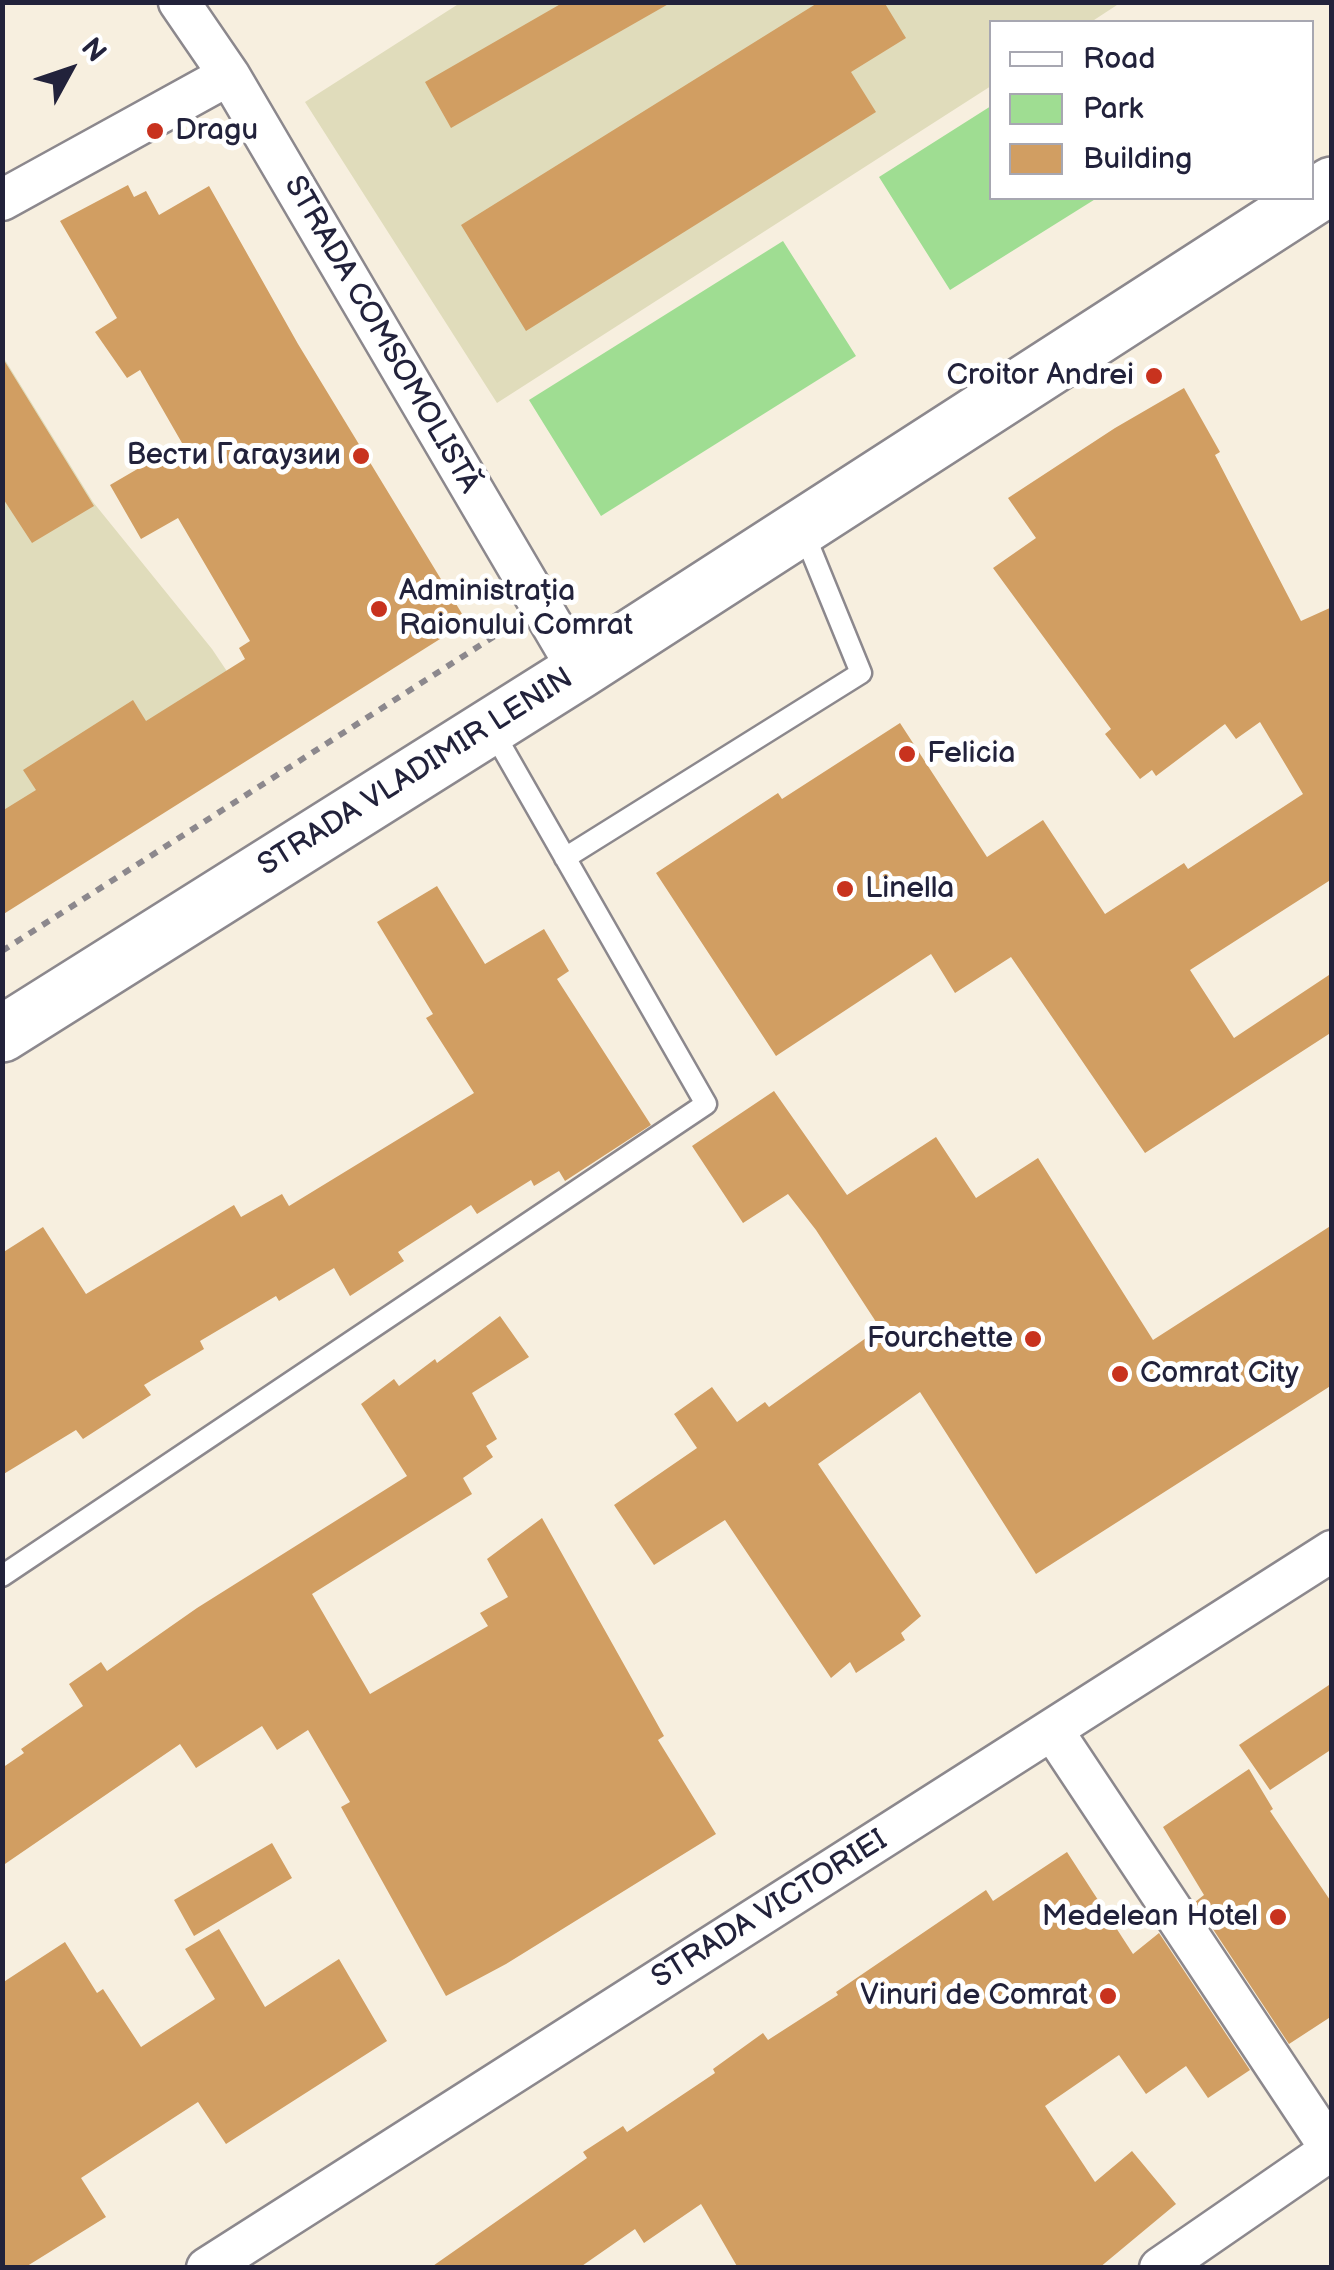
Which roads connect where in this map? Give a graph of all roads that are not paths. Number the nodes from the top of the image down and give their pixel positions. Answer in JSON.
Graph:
{"nodes":[{"id":1,"x":179,"y":2,"type":"edge"},
{"id":2,"x":228,"y":74,"type":"junction"},
{"id":3,"x":2,"y":200,"type":"edge"},
{"id":4,"x":1309,"y":200,"type":"edge"},
{"id":5,"x":802,"y":526,"type":"junction"},
{"id":6,"x":579,"y":671,"type":"junction"},
{"id":7,"x":490,"y":726,"type":"junction"},
{"id":8,"x":565,"y":858,"type":"junction"},
{"id":9,"x":2,"y":1034,"type":"edge"},
{"id":10,"x":1332,"y":1551,"type":"edge"},
{"id":11,"x":2,"y":1576,"type":"edge"},
{"id":12,"x":1053,"y":1731,"type":"junction"},
{"id":13,"x":1331,"y":2151,"type":"edge"},
{"id":14,"x":207,"y":2268,"type":"edge"},
{"id":15,"x":1160,"y":2268,"type":"edge"}],
"edges":[{"from":1,"to":2,"type":"street","name":"STRADA COMSOMOLISTĂ"},
{"from":2,"to":3,"type":"street"},
{"from":2,"to":6,"type":"street","name":"STRADA COMSOMOLISTĂ"},
{"from":4,"to":5,"type":"main road","name":"STRADA VLADIMIR LENIN"},
{"from":5,"to":6,"type":"main road","name":"STRADA VLADIMIR LENIN"},
{"from":5,"to":8,"type":"lane"},
{"from":6,"to":7,"type":"main road","name":"STRADA VLADIMIR LENIN"},
{"from":7,"to":8,"type":"lane"},
{"from":7,"to":9,"type":"main road","name":"STRADA VLADIMIR LENIN"},
{"from":8,"to":11,"type":"lane"},
{"from":10,"to":12,"type":"street","name":"STRADA VICTORIEI"},
{"from":12,"to":13,"type":"street"},
{"from":12,"to":14,"type":"street","name":"STRADA VICTORIEI"},
{"from":13,"to":15,"type":"street"}]}
